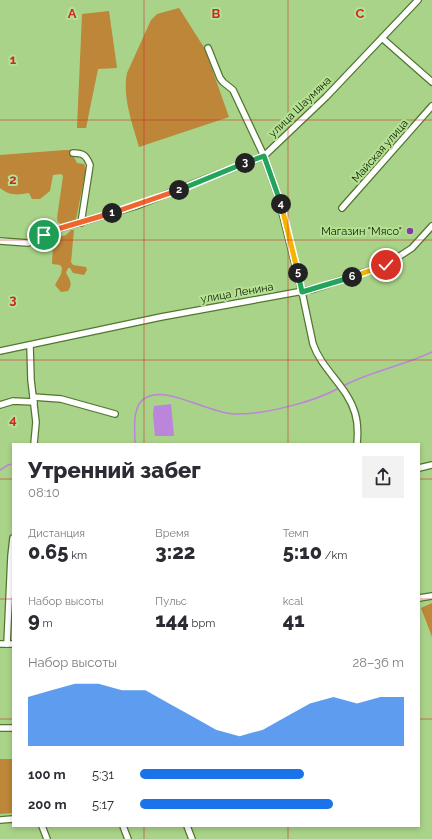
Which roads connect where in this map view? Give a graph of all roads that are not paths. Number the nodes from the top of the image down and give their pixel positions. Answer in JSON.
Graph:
{"nodes":[{"id":1,"x":418,"y":0,"type":"edge"},
{"id":2,"x":382,"y":38,"type":"junction"},
{"id":3,"x":208,"y":48,"type":"dead end"},
{"id":4,"x":432,"y":82,"type":"edge"},
{"id":5,"x":432,"y":106,"type":"edge"},
{"id":6,"x":73,"y":153,"type":"dead end"},
{"id":7,"x":264,"y":156,"type":"junction"},
{"id":8,"x":342,"y":208,"type":"dead end"},
{"id":9,"x":81,"y":223,"type":"junction"},
{"id":10,"x":432,"y":226,"type":"edge"},
{"id":11,"x":0,"y":241,"type":"edge"},
{"id":12,"x":302,"y":292,"type":"junction"},
{"id":13,"x":30,"y":345,"type":"junction"},
{"id":14,"x":0,"y":351,"type":"edge"},
{"id":15,"x":34,"y":400,"type":"junction"},
{"id":16,"x":0,"y":405,"type":"edge"},
{"id":17,"x":116,"y":414,"type":"dead end"},
{"id":18,"x":34,"y":443,"type":"edge"},
{"id":19,"x":358,"y":443,"type":"edge"},
{"id":20,"x":432,"y":465,"type":"edge"},
{"id":21,"x":420,"y":468,"type":"edge"},
{"id":22,"x":12,"y":556,"type":"edge"},
{"id":23,"x":432,"y":596,"type":"edge"},
{"id":24,"x":420,"y":598,"type":"edge"},
{"id":25,"x":0,"y":644,"type":"edge"},
{"id":26,"x":10,"y":644,"type":"edge"},
{"id":27,"x":0,"y":728,"type":"edge"},
{"id":28,"x":12,"y":728,"type":"edge"},
{"id":29,"x":12,"y":819,"type":"edge"},
{"id":30,"x":0,"y":820,"type":"edge"},
{"id":31,"x":42,"y":827,"type":"edge"},
{"id":32,"x":123,"y":827,"type":"edge"},
{"id":33,"x":187,"y":827,"type":"edge"},
{"id":34,"x":46,"y":839,"type":"edge"},
{"id":35,"x":128,"y":839,"type":"edge"},
{"id":36,"x":192,"y":839,"type":"edge"}],
"edges":[{"from":1,"to":2,"type":"street","name":"улица Шаумяна"},
{"from":2,"to":4,"type":"street"},
{"from":2,"to":7,"type":"street","name":"улица Шаумяна"},
{"from":3,"to":7,"type":"street"},
{"from":5,"to":8,"type":"street","name":"Майская улица"},
{"from":6,"to":9,"type":"street"},
{"from":7,"to":9,"type":"street","name":"улица Шаумяна"},
{"from":7,"to":12,"type":"street"},
{"from":9,"to":11,"type":"street","name":"улица Шаумяна"},
{"from":10,"to":12,"type":"street","name":"улица Ленина"},
{"from":12,"to":13,"type":"street","name":"улица Ленина"},
{"from":12,"to":19,"type":"street"},
{"from":13,"to":14,"type":"street","name":"улица Ленина"},
{"from":13,"to":15,"type":"street"},
{"from":15,"to":16,"type":"street"},
{"from":15,"to":17,"type":"street"},
{"from":15,"to":18,"type":"street"},
{"from":20,"to":21,"type":"street"},
{"from":22,"to":26,"type":"street"},
{"from":23,"to":24,"type":"street"},
{"from":25,"to":26,"type":"street"},
{"from":27,"to":28,"type":"street"},
{"from":29,"to":30,"type":"street"},
{"from":31,"to":34,"type":"street"},
{"from":32,"to":35,"type":"street"},
{"from":33,"to":36,"type":"street"}]}
